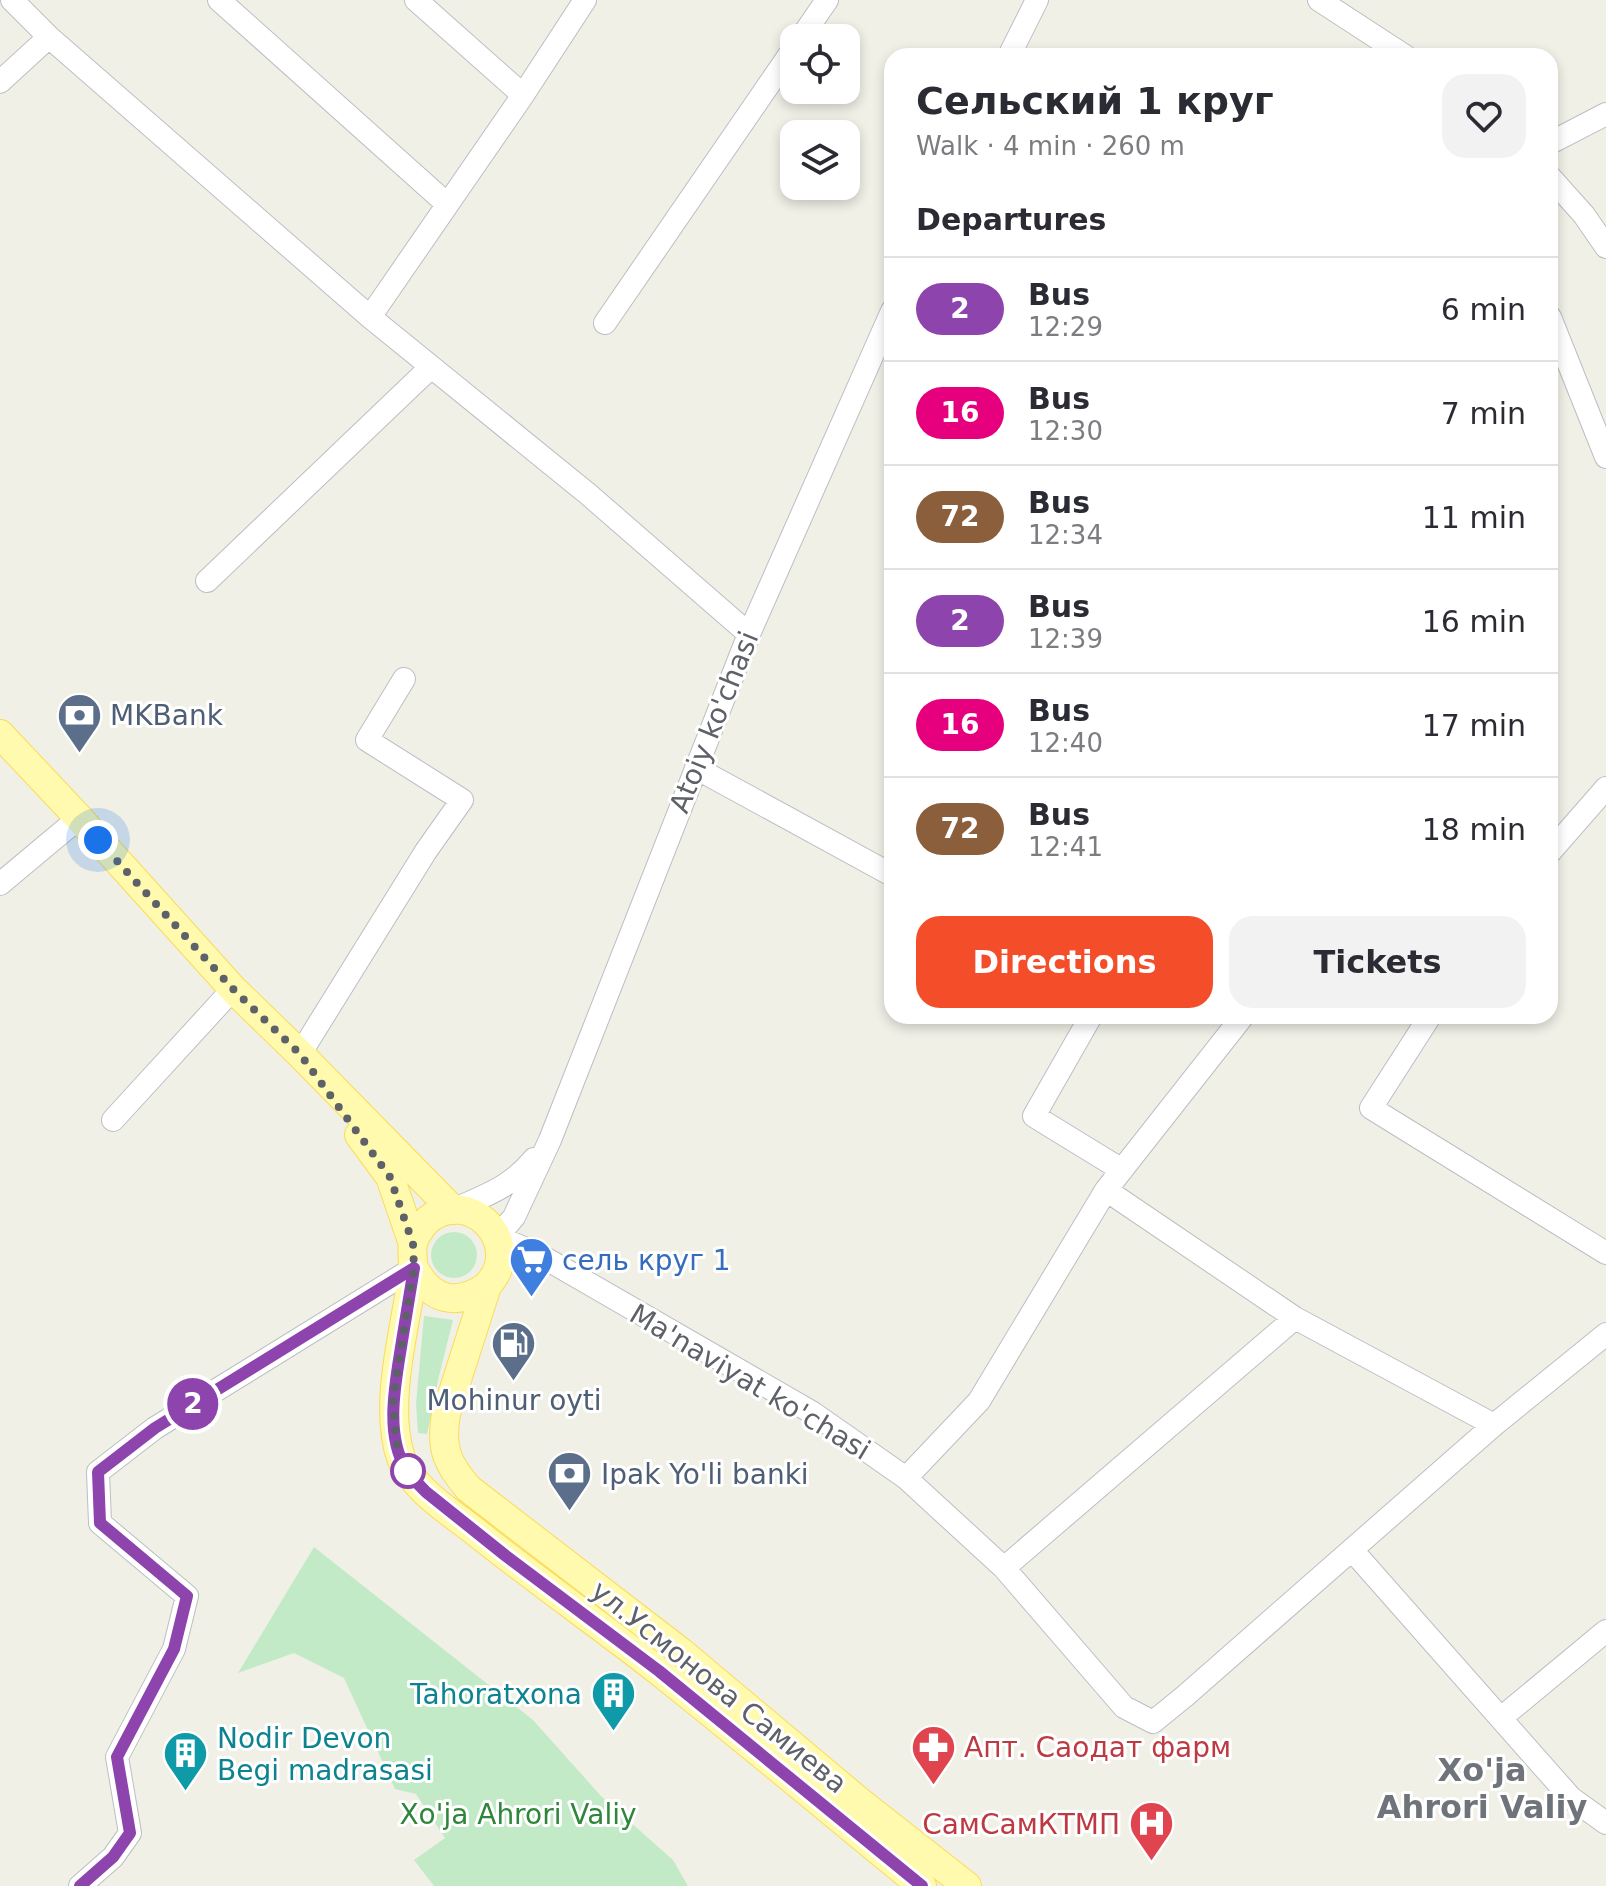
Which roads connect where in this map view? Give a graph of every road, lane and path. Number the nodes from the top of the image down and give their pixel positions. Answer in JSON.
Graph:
{"nodes":[{"id":1,"x":12,"y":0,"type":"edge"},
{"id":2,"x":219,"y":0,"type":"edge"},
{"id":3,"x":416,"y":0,"type":"edge"},
{"id":4,"x":585,"y":0,"type":"edge"},
{"id":5,"x":827,"y":0,"type":"edge"},
{"id":6,"x":1037,"y":0,"type":"edge"},
{"id":7,"x":1319,"y":0,"type":"edge"},
{"id":8,"x":811,"y":24,"type":"edge"},
{"id":9,"x":49,"y":37,"type":"junction"},
{"id":10,"x":1013,"y":48,"type":"edge"},
{"id":11,"x":1393,"y":48,"type":"edge"},
{"id":12,"x":780,"y":68,"type":"edge"},
{"id":13,"x":0,"y":82,"type":"edge"},
{"id":14,"x":523,"y":95,"type":"junction"},
{"id":15,"x":1606,"y":114,"type":"edge"},
{"id":16,"x":1558,"y":139,"type":"edge"},
{"id":17,"x":1558,"y":186,"type":"edge"},
{"id":18,"x":447,"y":204,"type":"junction"},
{"id":19,"x":1606,"y":247,"type":"edge"},
{"id":20,"x":370,"y":317,"type":"junction"},
{"id":21,"x":605,"y":323,"type":"dead end"},
{"id":22,"x":884,"y":329,"type":"edge"},
{"id":23,"x":1558,"y":337,"type":"edge"},
{"id":24,"x":431,"y":367,"type":"junction"},
{"id":25,"x":1606,"y":457,"type":"edge"},
{"id":26,"x":207,"y":581,"type":"dead end"},
{"id":27,"x":749,"y":634,"type":"junction"},
{"id":28,"x":404,"y":679,"type":"dead end"},
{"id":29,"x":0,"y":734,"type":"edge"},
{"id":30,"x":696,"y":768,"type":"junction"},
{"id":31,"x":1606,"y":788,"type":"edge"},
{"id":32,"x":79,"y":818,"type":"junction"},
{"id":33,"x":1558,"y":843,"type":"edge"},
{"id":34,"x":884,"y":871,"type":"edge"},
{"id":35,"x":0,"y":884,"type":"edge"},
{"id":36,"x":233,"y":989,"type":"junction"},
{"id":37,"x":1086,"y":1024,"type":"edge"},
{"id":38,"x":1237,"y":1024,"type":"edge"},
{"id":39,"x":1425,"y":1024,"type":"edge"},
{"id":40,"x":300,"y":1054,"type":"junction"},
{"id":41,"x":113,"y":1120,"type":"dead end"},
{"id":42,"x":550,"y":1140,"type":"junction"},
{"id":43,"x":1122,"y":1170,"type":"junction"},
{"id":44,"x":1106,"y":1190,"type":"junction"},
{"id":45,"x":453,"y":1210,"type":"junction"},
{"id":46,"x":497,"y":1237,"type":"junction"},
{"id":47,"x":1606,"y":1253,"type":"edge"},
{"id":48,"x":413,"y":1256,"type":"junction"},
{"id":49,"x":487,"y":1286,"type":"junction"},
{"id":50,"x":1295,"y":1318,"type":"junction"},
{"id":51,"x":1606,"y":1334,"type":"edge"},
{"id":52,"x":1494,"y":1425,"type":"junction"},
{"id":53,"x":906,"y":1478,"type":"junction"},
{"id":54,"x":1352,"y":1550,"type":"junction"},
{"id":55,"x":1004,"y":1568,"type":"junction"},
{"id":56,"x":1606,"y":1631,"type":"edge"},
{"id":57,"x":1501,"y":1718,"type":"junction"},
{"id":58,"x":1606,"y":1823,"type":"edge"},
{"id":59,"x":80,"y":1886,"type":"edge"},
{"id":60,"x":922,"y":1886,"type":"edge"},
{"id":61,"x":967,"y":1886,"type":"edge"}],
"edges":[{"from":1,"to":9,"type":"street"},
{"from":2,"to":18,"type":"street"},
{"from":3,"to":14,"type":"street"},
{"from":4,"to":14,"type":"street"},
{"from":5,"to":8,"type":"street"},
{"from":6,"to":10,"type":"street"},
{"from":7,"to":11,"type":"street"},
{"from":9,"to":13,"type":"street"},
{"from":9,"to":20,"type":"street"},
{"from":12,"to":21,"type":"street"},
{"from":14,"to":18,"type":"street"},
{"from":15,"to":16,"type":"street"},
{"from":17,"to":19,"type":"street"},
{"from":18,"to":20,"type":"street"},
{"from":20,"to":24,"type":"street"},
{"from":22,"to":27,"type":"street","name":"Atoiy ko'chasi"},
{"from":23,"to":25,"type":"street"},
{"from":24,"to":26,"type":"street"},
{"from":24,"to":27,"type":"street"},
{"from":27,"to":30,"type":"street","name":"Atoiy ko'chasi"},
{"from":28,"to":40,"type":"street"},
{"from":29,"to":32,"type":"main road"},
{"from":30,"to":34,"type":"street"},
{"from":30,"to":42,"type":"street","name":"Atoiy ko'chasi"},
{"from":31,"to":33,"type":"street"},
{"from":32,"to":35,"type":"street"},
{"from":32,"to":36,"type":"main road"},
{"from":36,"to":40,"type":"main road"},
{"from":36,"to":41,"type":"street"},
{"from":37,"to":43,"type":"street"},
{"from":38,"to":43,"type":"street"},
{"from":39,"to":47,"type":"street"},
{"from":40,"to":45,"type":"main road"},
{"from":40,"to":48,"type":"main road"},
{"from":42,"to":45,"type":"street","name":"Atoiy ko'chasi"},
{"from":42,"to":46,"type":"street","name":"Atoiy ko'chasi"},
{"from":43,"to":44,"type":"street"},
{"from":44,"to":50,"type":"street"},
{"from":44,"to":53,"type":"street"},
{"from":45,"to":46,"type":"main road"},
{"from":45,"to":48,"type":"main road"},
{"from":46,"to":49,"type":"main road"},
{"from":46,"to":53,"type":"street","name":"Ma'naviyat ko'chasi"},
{"from":48,"to":49,"type":"main road"},
{"from":48,"to":59,"type":"street"},
{"from":48,"to":60,"type":"main road"},
{"from":49,"to":61,"type":"main road","name":"ул.Усмонова Самиева"},
{"from":50,"to":52,"type":"street"},
{"from":50,"to":55,"type":"street"},
{"from":51,"to":52,"type":"street"},
{"from":52,"to":54,"type":"street"},
{"from":53,"to":55,"type":"street","name":"Ma'naviyat ko'chasi"},
{"from":54,"to":55,"type":"street","name":"Ma'naviyat ko'chasi"},
{"from":54,"to":57,"type":"street"},
{"from":56,"to":57,"type":"street"},
{"from":57,"to":58,"type":"street"}]}
